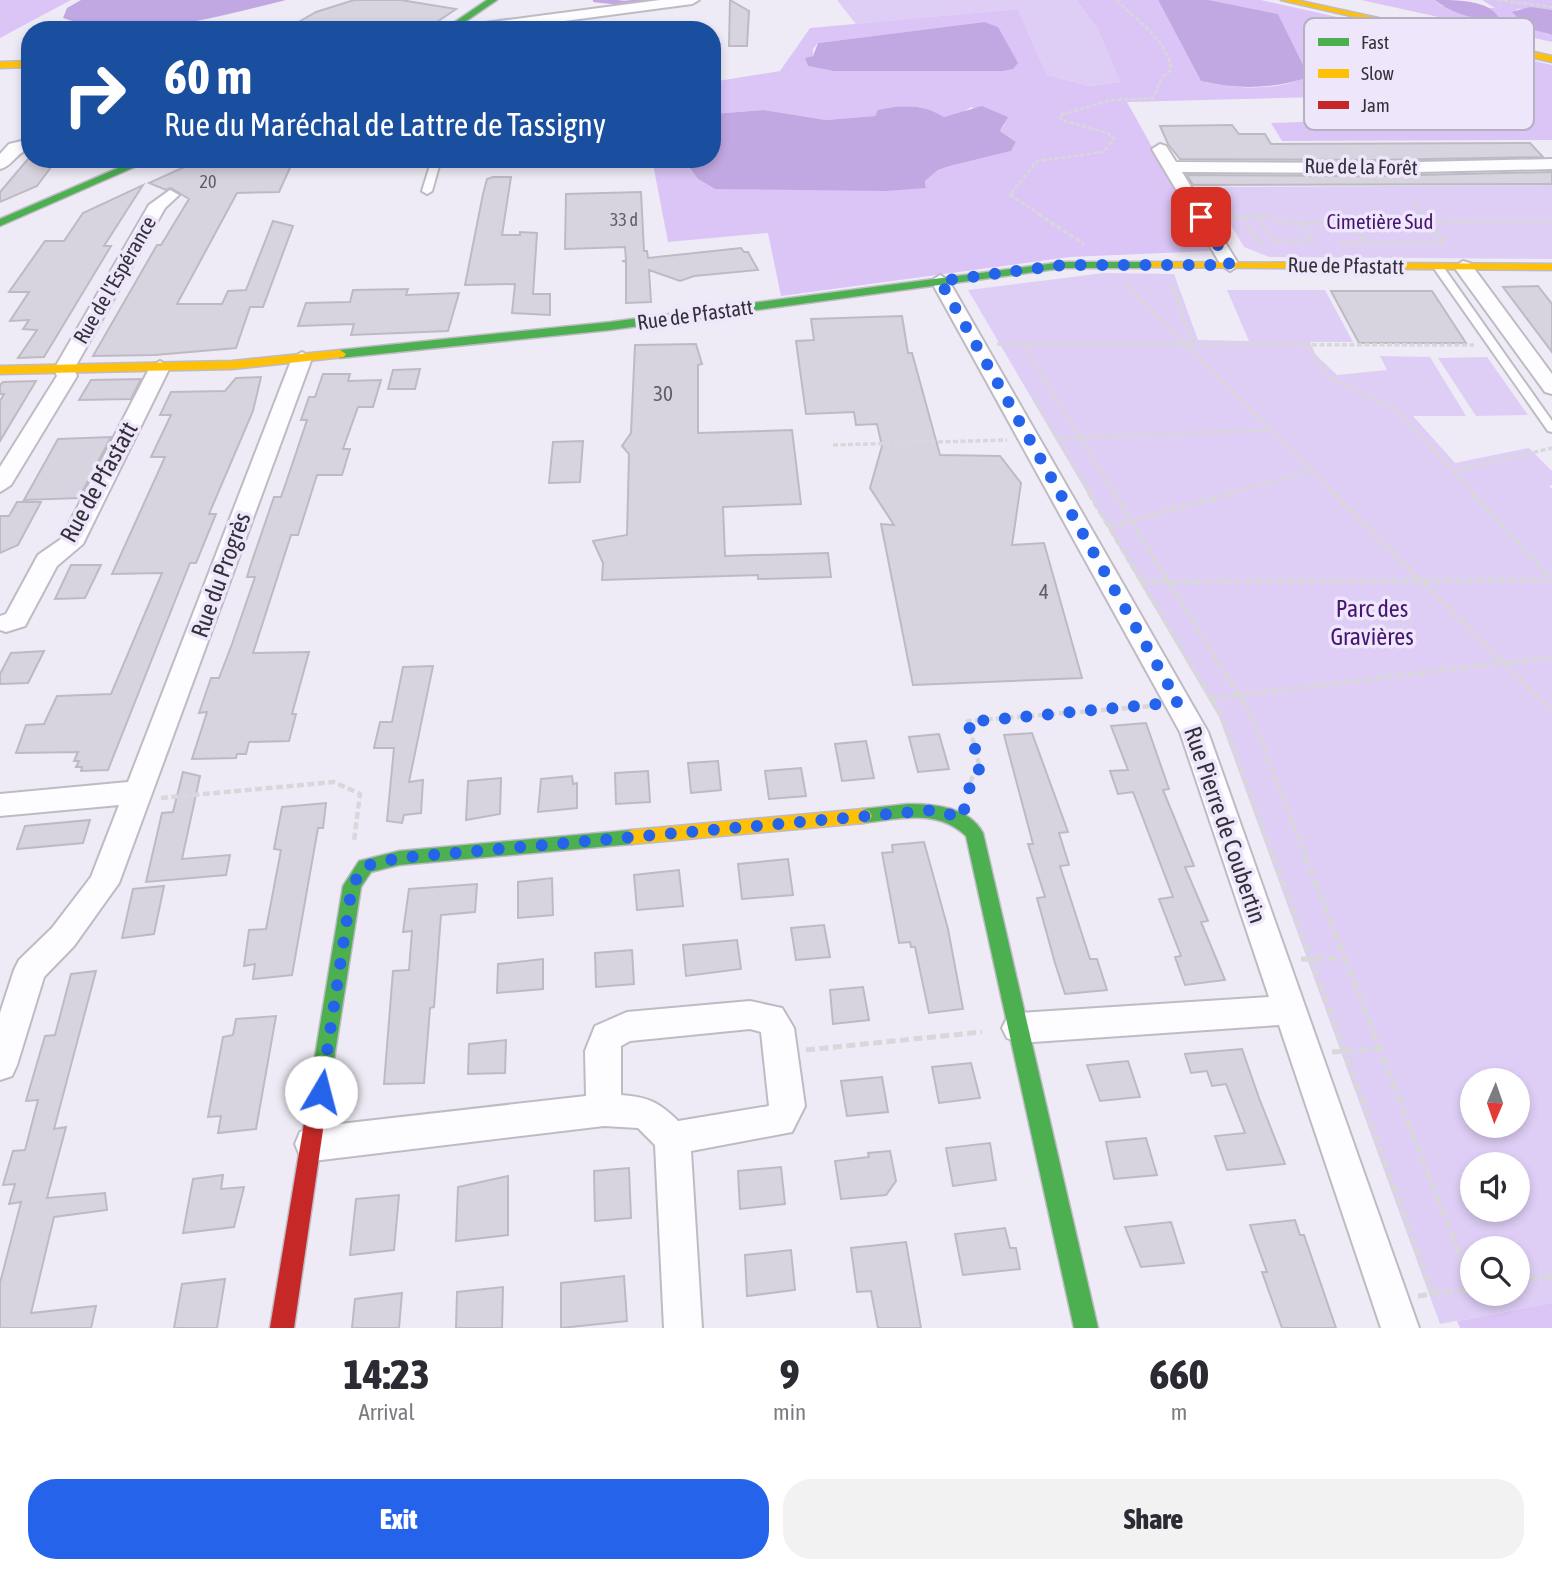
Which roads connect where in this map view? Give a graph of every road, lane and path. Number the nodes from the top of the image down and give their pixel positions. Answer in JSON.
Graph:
{"nodes":[{"id":1,"x":493,"y":0,"type":"edge"},
{"id":2,"x":692,"y":0,"type":"edge"},
{"id":3,"x":1116,"y":0,"type":"edge"},
{"id":4,"x":1285,"y":0,"type":"edge"},
{"id":5,"x":1324,"y":0,"type":"edge"},
{"id":6,"x":1497,"y":0,"type":"edge"},
{"id":7,"x":1552,"y":7,"type":"edge"},
{"id":8,"x":1366,"y":18,"type":"edge"},
{"id":9,"x":1406,"y":18,"type":"edge"},
{"id":10,"x":461,"y":21,"type":"edge"},
{"id":11,"x":531,"y":21,"type":"edge"},
{"id":12,"x":1534,"y":46,"type":"edge"},
{"id":13,"x":1552,"y":50,"type":"edge"},
{"id":14,"x":1534,"y":55,"type":"edge"},
{"id":15,"x":1552,"y":59,"type":"edge"},
{"id":16,"x":21,"y":64,"type":"edge"},
{"id":17,"x":0,"y":65,"type":"edge"},
{"id":18,"x":21,"y":146,"type":"edge"},
{"id":19,"x":1160,"y":149,"type":"dead end"},
{"id":20,"x":0,"y":164,"type":"edge"},
{"id":21,"x":1552,"y":164,"type":"edge"},
{"id":22,"x":1170,"y":167,"type":"junction"},
{"id":23,"x":127,"y":168,"type":"edge"},
{"id":24,"x":435,"y":168,"type":"edge"},
{"id":25,"x":427,"y":191,"type":"dead end"},
{"id":26,"x":170,"y":195,"type":"dead end"},
{"id":27,"x":1415,"y":204,"type":"dead end"},
{"id":28,"x":1201,"y":217,"type":"junction"},
{"id":29,"x":1244,"y":217,"type":"junction"},
{"id":30,"x":1258,"y":217,"type":"junction"},
{"id":31,"x":1429,"y":222,"type":"junction"},
{"id":32,"x":1552,"y":222,"type":"edge"},
{"id":33,"x":0,"y":223,"type":"edge"},
{"id":34,"x":1300,"y":223,"type":"junction"},
{"id":35,"x":1353,"y":223,"type":"junction"},
{"id":36,"x":1310,"y":241,"type":"junction"},
{"id":37,"x":1325,"y":243,"type":"dead end"},
{"id":38,"x":1338,"y":243,"type":"dead end"},
{"id":39,"x":1365,"y":243,"type":"junction"},
{"id":40,"x":1444,"y":243,"type":"junction"},
{"id":41,"x":1274,"y":248,"type":"dead end"},
{"id":42,"x":1372,"y":254,"type":"dead end"},
{"id":43,"x":1457,"y":259,"type":"junction"},
{"id":44,"x":1103,"y":264,"type":"junction"},
{"id":45,"x":1164,"y":264,"type":"junction"},
{"id":46,"x":1230,"y":265,"type":"junction"},
{"id":47,"x":1438,"y":267,"type":"junction"},
{"id":48,"x":1552,"y":267,"type":"edge"},
{"id":49,"x":940,"y":281,"type":"junction"},
{"id":50,"x":973,"y":344,"type":"junction"},
{"id":51,"x":1023,"y":344,"type":"junction"},
{"id":52,"x":1193,"y":345,"type":"junction"},
{"id":53,"x":1493,"y":345,"type":"junction"},
{"id":54,"x":1185,"y":346,"type":"junction"},
{"id":55,"x":1307,"y":346,"type":"junction"},
{"id":56,"x":302,"y":358,"type":"junction"},
{"id":57,"x":160,"y":367,"type":"junction"},
{"id":58,"x":64,"y":369,"type":"junction"},
{"id":59,"x":0,"y":370,"type":"edge"},
{"id":60,"x":1552,"y":388,"type":"edge"},
{"id":61,"x":1552,"y":429,"type":"edge"},
{"id":62,"x":1270,"y":430,"type":"junction"},
{"id":63,"x":1081,"y":438,"type":"junction"},
{"id":64,"x":1028,"y":440,"type":"junction"},
{"id":65,"x":833,"y":445,"type":"dead end"},
{"id":66,"x":1552,"y":448,"type":"edge"},
{"id":67,"x":1311,"y":471,"type":"junction"},
{"id":68,"x":1452,"y":471,"type":"junction"},
{"id":69,"x":0,"y":485,"type":"edge"},
{"id":70,"x":1132,"y":521,"type":"junction"},
{"id":71,"x":1110,"y":527,"type":"dead end"},
{"id":72,"x":1421,"y":580,"type":"junction"},
{"id":73,"x":1552,"y":580,"type":"edge"},
{"id":74,"x":1169,"y":582,"type":"junction"},
{"id":75,"x":1111,"y":585,"type":"junction"},
{"id":76,"x":6,"y":623,"type":"dead end"},
{"id":77,"x":1552,"y":657,"type":"edge"},
{"id":78,"x":1504,"y":663,"type":"junction"},
{"id":79,"x":1239,"y":696,"type":"junction"},
{"id":80,"x":1178,"y":702,"type":"junction"},
{"id":81,"x":1552,"y":711,"type":"edge"},
{"id":82,"x":140,"y":792,"type":"junction"},
{"id":83,"x":0,"y":805,"type":"edge"},
{"id":84,"x":962,"y":818,"type":"junction"},
{"id":85,"x":365,"y":866,"type":"junction"},
{"id":86,"x":1344,"y":958,"type":"junction"},
{"id":87,"x":1272,"y":960,"type":"junction"},
{"id":88,"x":30,"y":970,"type":"junction"},
{"id":89,"x":0,"y":989,"type":"edge"},
{"id":90,"x":1289,"y":1010,"type":"junction"},
{"id":91,"x":1019,"y":1028,"type":"junction"},
{"id":92,"x":1380,"y":1049,"type":"junction"},
{"id":93,"x":781,"y":1053,"type":"junction"},
{"id":94,"x":1303,"y":1053,"type":"junction"},
{"id":95,"x":1,"y":1057,"type":"edge"},
{"id":96,"x":604,"y":1110,"type":"junction"},
{"id":97,"x":672,"y":1138,"type":"junction"},
{"id":98,"x":313,"y":1144,"type":"junction"},
{"id":99,"x":1460,"y":1257,"type":"edge"},
{"id":100,"x":1552,"y":1276,"type":"edge"},
{"id":101,"x":1530,"y":1279,"type":"edge"},
{"id":102,"x":1460,"y":1292,"type":"edge"},
{"id":103,"x":1394,"y":1314,"type":"edge"},
{"id":104,"x":282,"y":1328,"type":"edge"},
{"id":105,"x":683,"y":1328,"type":"edge"},
{"id":106,"x":1087,"y":1328,"type":"edge"}],
"edges":[{"from":1,"to":10,"type":"main road"},
{"from":2,"to":11,"type":"street"},
{"from":3,"to":44,"type":"path"},
{"from":4,"to":8,"type":"main road"},
{"from":5,"to":9,"type":"main road"},
{"from":6,"to":7,"type":"path"},
{"from":12,"to":13,"type":"main road"},
{"from":14,"to":15,"type":"main road"},
{"from":16,"to":17,"type":"main road"},
{"from":18,"to":20,"type":"street"},
{"from":19,"to":22,"type":"street"},
{"from":21,"to":22,"type":"street","name":"Rue de la Forêt"},
{"from":22,"to":28,"type":"street"},
{"from":23,"to":33,"type":"main road"},
{"from":24,"to":25,"type":"lane"},
{"from":26,"to":58,"type":"street","name":"Rue de l'Espérance"},
{"from":27,"to":31,"type":"path"},
{"from":28,"to":29,"type":"path"},
{"from":28,"to":46,"type":"street"},
{"from":29,"to":30,"type":"path"},
{"from":29,"to":41,"type":"path"},
{"from":30,"to":34,"type":"path"},
{"from":30,"to":36,"type":"path"},
{"from":31,"to":32,"type":"path"},
{"from":31,"to":35,"type":"path"},
{"from":31,"to":40,"type":"path"},
{"from":34,"to":35,"type":"path"},
{"from":34,"to":36,"type":"path"},
{"from":35,"to":39,"type":"path"},
{"from":36,"to":37,"type":"path"},
{"from":38,"to":39,"type":"path"},
{"from":39,"to":40,"type":"path"},
{"from":39,"to":42,"type":"path"},
{"from":40,"to":43,"type":"path"},
{"from":43,"to":47,"type":"main road","name":"Rue de Pfastatt"},
{"from":43,"to":48,"type":"main road","name":"Rue de Pfastatt"},
{"from":43,"to":60,"type":"street"},
{"from":44,"to":45,"type":"main road","name":"Rue de Pfastatt"},
{"from":44,"to":49,"type":"main road","name":"Rue de Pfastatt"},
{"from":44,"to":54,"type":"path"},
{"from":45,"to":46,"type":"main road","name":"Rue de Pfastatt"},
{"from":45,"to":52,"type":"path"},
{"from":46,"to":47,"type":"main road","name":"Rue de Pfastatt"},
{"from":47,"to":53,"type":"lane"},
{"from":49,"to":50,"type":"street","name":"Rue Pierre de Coubertin"},
{"from":49,"to":56,"type":"main road","name":"Rue de Pfastatt"},
{"from":50,"to":51,"type":"path"},
{"from":50,"to":64,"type":"street","name":"Rue Pierre de Coubertin"},
{"from":51,"to":54,"type":"path"},
{"from":51,"to":63,"type":"path"},
{"from":52,"to":54,"type":"path"},
{"from":52,"to":55,"type":"path"},
{"from":53,"to":55,"type":"path"},
{"from":53,"to":61,"type":"lane"},
{"from":54,"to":62,"type":"path"},
{"from":55,"to":68,"type":"path"},
{"from":56,"to":57,"type":"main road","name":"Rue de Pfastatt"},
{"from":56,"to":82,"type":"street","name":"Rue du Progrès"},
{"from":57,"to":58,"type":"main road","name":"Rue de Pfastatt"},
{"from":57,"to":76,"type":"street","name":"Rue de Pfastatt"},
{"from":58,"to":59,"type":"main road","name":"Rue de Pfastatt"},
{"from":58,"to":69,"type":"street","name":"Rue de l'Espérance"},
{"from":62,"to":63,"type":"path"},
{"from":62,"to":67,"type":"path"},
{"from":63,"to":64,"type":"path"},
{"from":63,"to":70,"type":"path"},
{"from":64,"to":65,"type":"path"},
{"from":64,"to":75,"type":"street","name":"Rue Pierre de Coubertin"},
{"from":66,"to":68,"type":"path"},
{"from":67,"to":70,"type":"path"},
{"from":67,"to":72,"type":"path"},
{"from":68,"to":73,"type":"path"},
{"from":70,"to":71,"type":"path"},
{"from":70,"to":74,"type":"path"},
{"from":72,"to":73,"type":"path"},
{"from":72,"to":74,"type":"path"},
{"from":72,"to":78,"type":"path"},
{"from":74,"to":75,"type":"path"},
{"from":74,"to":79,"type":"path"},
{"from":75,"to":80,"type":"street","name":"Rue Pierre de Coubertin"},
{"from":77,"to":78,"type":"path"},
{"from":78,"to":79,"type":"path"},
{"from":78,"to":81,"type":"path"},
{"from":79,"to":80,"type":"path"},
{"from":79,"to":86,"type":"path"},
{"from":80,"to":84,"type":"path"},
{"from":80,"to":87,"type":"street","name":"Rue Pierre de Coubertin"},
{"from":82,"to":83,"type":"street"},
{"from":82,"to":85,"type":"path"},
{"from":82,"to":88,"type":"street","name":"Rue du Progrès"},
{"from":84,"to":85,"type":"main road"},
{"from":84,"to":91,"type":"main road"},
{"from":85,"to":98,"type":"main road"},
{"from":86,"to":87,"type":"path"},
{"from":86,"to":92,"type":"path"},
{"from":87,"to":90,"type":"street","name":"Rue Pierre de Coubertin"},
{"from":88,"to":89,"type":"street"},
{"from":88,"to":95,"type":"street"},
{"from":90,"to":91,"type":"street"},
{"from":90,"to":94,"type":"street","name":"Rue Pierre de Coubertin"},
{"from":91,"to":93,"type":"path"},
{"from":91,"to":106,"type":"main road"},
{"from":92,"to":94,"type":"path"},
{"from":92,"to":99,"type":"path"},
{"from":93,"to":96,"type":"street"},
{"from":93,"to":97,"type":"street"},
{"from":94,"to":103,"type":"street","name":"Rue Pierre de Coubertin"},
{"from":96,"to":97,"type":"street"},
{"from":96,"to":98,"type":"street"},
{"from":97,"to":105,"type":"street"},
{"from":98,"to":104,"type":"main road"},
{"from":100,"to":101,"type":"path"},
{"from":102,"to":103,"type":"path"}]}
